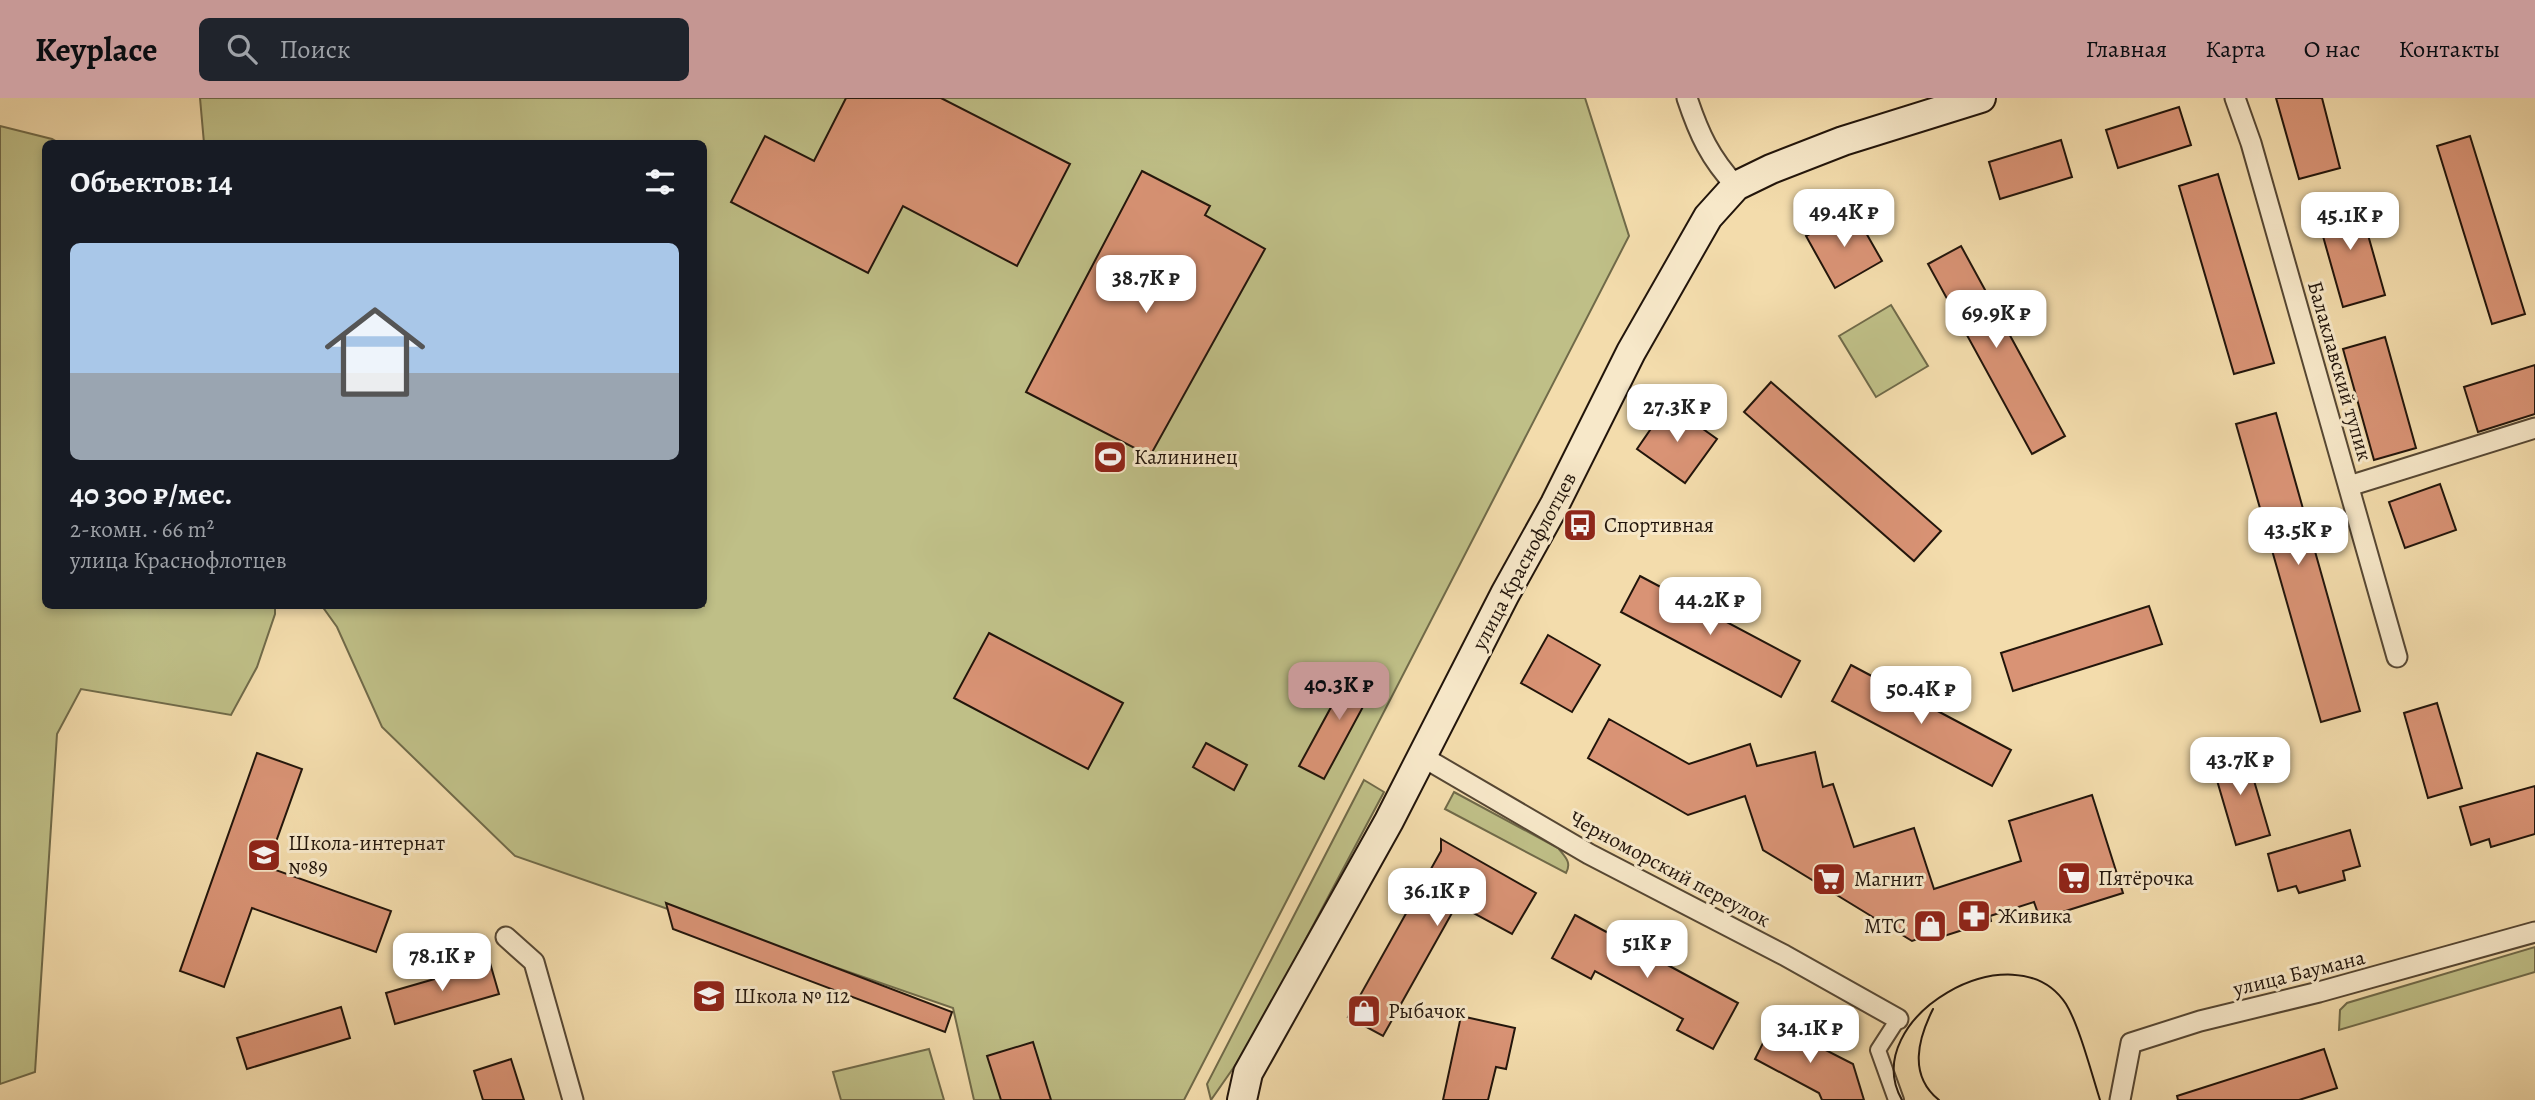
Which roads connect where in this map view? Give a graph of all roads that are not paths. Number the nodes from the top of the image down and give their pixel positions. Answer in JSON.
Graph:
{"nodes":[{"id":1,"x":1687,"y":98,"type":"edge"},
{"id":2,"x":1981,"y":98,"type":"edge"},
{"id":3,"x":2235,"y":98,"type":"edge"},
{"id":4,"x":1736,"y":186,"type":"junction"},
{"id":5,"x":2535,"y":428,"type":"edge"},
{"id":6,"x":2349,"y":486,"type":"junction"},
{"id":7,"x":2397,"y":657,"type":"dead end"},
{"id":8,"x":1423,"y":757,"type":"junction"},
{"id":9,"x":2535,"y":932,"type":"edge"},
{"id":10,"x":506,"y":937,"type":"dead end"},
{"id":11,"x":1898,"y":1019,"type":"joint"},
{"id":12,"x":573,"y":1100,"type":"edge"},
{"id":13,"x":1242,"y":1100,"type":"edge"},
{"id":14,"x":1896,"y":1100,"type":"edge"},
{"id":15,"x":2120,"y":1100,"type":"edge"}],
"edges":[{"from":1,"to":4,"type":"street"},
{"from":2,"to":4,"type":"main road","name":"улица Краснофлотцев"},
{"from":3,"to":6,"type":"street","name":"Балаклавский тупик"},
{"from":4,"to":8,"type":"main road","name":"улица Краснофлотцев"},
{"from":5,"to":6,"type":"street"},
{"from":6,"to":7,"type":"street","name":"Балаклавский тупик"},
{"from":8,"to":11,"type":"street","name":"Черноморский переулок"},
{"from":8,"to":13,"type":"main road","name":"улица Краснофлотцев"},
{"from":9,"to":15,"type":"street","name":"улица Баумана"},
{"from":10,"to":12,"type":"street"},
{"from":11,"to":14,"type":"street"}]}
